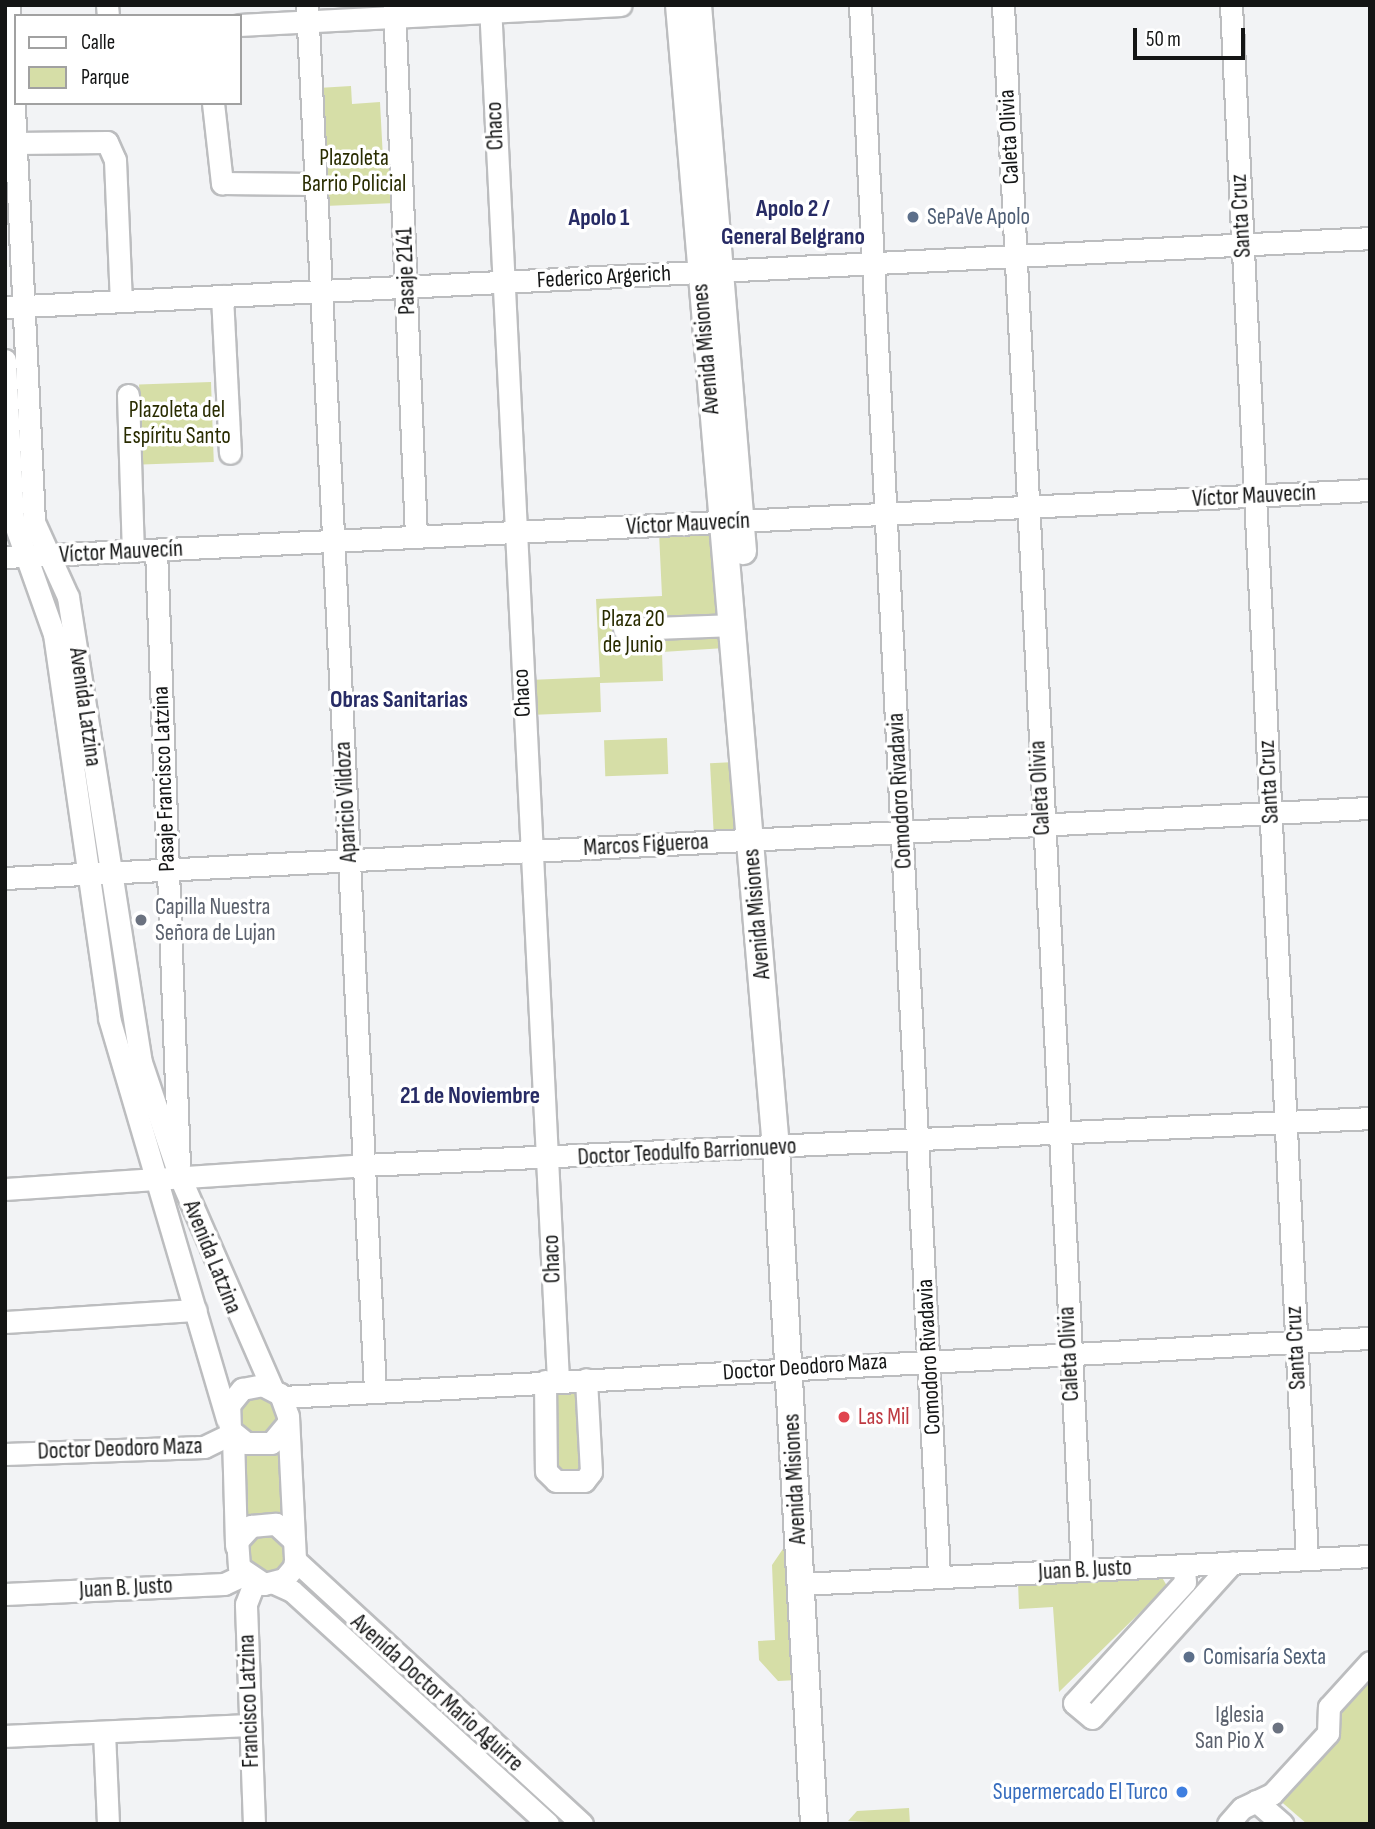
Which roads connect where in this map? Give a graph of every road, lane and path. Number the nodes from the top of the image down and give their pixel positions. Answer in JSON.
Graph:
{"nodes":[{"id":1,"x":9,"y":5,"type":"edge"},
{"id":2,"x":620,"y":5,"type":"edge"},
{"id":3,"x":679,"y":5,"type":"edge"},
{"id":4,"x":698,"y":5,"type":"edge"},
{"id":5,"x":860,"y":5,"type":"edge"},
{"id":6,"x":1003,"y":5,"type":"edge"},
{"id":7,"x":1231,"y":5,"type":"edge"},
{"id":8,"x":490,"y":9,"type":"edge"},
{"id":9,"x":394,"y":11,"type":"edge"},
{"id":10,"x":307,"y":13,"type":"edge"},
{"id":11,"x":242,"y":25,"type":"edge"},
{"id":12,"x":13,"y":37,"type":"edge"},
{"id":13,"x":14,"y":90,"type":"edge"},
{"id":14,"x":14,"y":105,"type":"edge"},
{"id":15,"x":213,"y":105,"type":"edge"},
{"id":16,"x":15,"y":143,"type":"junction"},
{"id":17,"x":314,"y":184,"type":"junction"},
{"id":18,"x":1370,"y":238,"type":"edge"},
{"id":19,"x":1242,"y":244,"type":"junction"},
{"id":20,"x":1015,"y":256,"type":"junction"},
{"id":21,"x":873,"y":263,"type":"junction"},
{"id":22,"x":710,"y":273,"type":"junction"},
{"id":23,"x":502,"y":282,"type":"junction"},
{"id":24,"x":406,"y":287,"type":"junction"},
{"id":25,"x":320,"y":291,"type":"junction"},
{"id":26,"x":222,"y":296,"type":"junction"},
{"id":27,"x":121,"y":301,"type":"junction"},
{"id":28,"x":14,"y":307,"type":"edge"},
{"id":29,"x":5,"y":360,"type":"edge"},
{"id":30,"x":128,"y":395,"type":"dead end"},
{"id":31,"x":230,"y":453,"type":"dead end"},
{"id":32,"x":1370,"y":490,"type":"edge"},
{"id":33,"x":1254,"y":495,"type":"junction"},
{"id":34,"x":1025,"y":507,"type":"junction"},
{"id":35,"x":888,"y":514,"type":"junction"},
{"id":36,"x":731,"y":522,"type":"junction"},
{"id":37,"x":514,"y":533,"type":"junction"},
{"id":38,"x":416,"y":537,"type":"junction"},
{"id":39,"x":333,"y":542,"type":"junction"},
{"id":40,"x":156,"y":550,"type":"junction"},
{"id":41,"x":133,"y":551,"type":"junction"},
{"id":42,"x":51,"y":555,"type":"junction"},
{"id":43,"x":14,"y":557,"type":"edge"},
{"id":44,"x":731,"y":625,"type":"junction"},
{"id":45,"x":624,"y":629,"type":"dead end"},
{"id":46,"x":1370,"y":808,"type":"edge"},
{"id":47,"x":1271,"y":814,"type":"junction"},
{"id":48,"x":1042,"y":826,"type":"junction"},
{"id":49,"x":901,"y":832,"type":"junction"},
{"id":50,"x":759,"y":839,"type":"junction"},
{"id":51,"x":529,"y":851,"type":"junction"},
{"id":52,"x":349,"y":860,"type":"junction"},
{"id":53,"x":167,"y":871,"type":"junction"},
{"id":54,"x":99,"y":875,"type":"junction"},
{"id":55,"x":5,"y":878,"type":"edge"},
{"id":56,"x":1370,"y":1118,"type":"edge"},
{"id":57,"x":1286,"y":1122,"type":"junction"},
{"id":58,"x":1058,"y":1132,"type":"junction"},
{"id":59,"x":919,"y":1139,"type":"junction"},
{"id":60,"x":786,"y":1147,"type":"junction"},
{"id":61,"x":548,"y":1160,"type":"junction"},
{"id":62,"x":365,"y":1165,"type":"junction"},
{"id":63,"x":168,"y":1177,"type":"junction"},
{"id":64,"x":5,"y":1189,"type":"edge"},
{"id":65,"x":195,"y":1310,"type":"junction"},
{"id":66,"x":5,"y":1322,"type":"edge"},
{"id":67,"x":1370,"y":1338,"type":"edge"},
{"id":68,"x":1296,"y":1341,"type":"junction"},
{"id":69,"x":1068,"y":1354,"type":"junction"},
{"id":70,"x":930,"y":1360,"type":"junction"},
{"id":71,"x":797,"y":1367,"type":"junction"},
{"id":72,"x":586,"y":1379,"type":"junction"},
{"id":73,"x":551,"y":1380,"type":"junction"},
{"id":74,"x":375,"y":1389,"type":"junction"},
{"id":75,"x":278,"y":1393,"type":"junction"},
{"id":76,"x":288,"y":1423,"type":"junction"},
{"id":77,"x":230,"y":1430,"type":"junction"},
{"id":78,"x":5,"y":1454,"type":"edge"},
{"id":79,"x":236,"y":1548,"type":"junction"},
{"id":80,"x":294,"y":1550,"type":"junction"},
{"id":81,"x":1307,"y":1559,"type":"junction"},
{"id":82,"x":1366,"y":1559,"type":"edge"},
{"id":83,"x":1233,"y":1562,"type":"junction"},
{"id":84,"x":1184,"y":1565,"type":"junction"},
{"id":85,"x":1082,"y":1570,"type":"junction"},
{"id":86,"x":939,"y":1577,"type":"junction"},
{"id":87,"x":258,"y":1579,"type":"junction"},
{"id":88,"x":808,"y":1583,"type":"junction"},
{"id":89,"x":5,"y":1594,"type":"edge"},
{"id":90,"x":1370,"y":1662,"type":"edge"},
{"id":91,"x":250,"y":1725,"type":"junction"},
{"id":92,"x":104,"y":1732,"type":"junction"},
{"id":93,"x":5,"y":1736,"type":"edge"},
{"id":94,"x":1256,"y":1801,"type":"junction"},
{"id":95,"x":108,"y":1824,"type":"edge"},
{"id":96,"x":254,"y":1824,"type":"edge"},
{"id":97,"x":548,"y":1824,"type":"edge"},
{"id":98,"x":582,"y":1824,"type":"edge"},
{"id":99,"x":814,"y":1824,"type":"edge"},
{"id":100,"x":827,"y":1824,"type":"edge"},
{"id":101,"x":1228,"y":1824,"type":"edge"},
{"id":102,"x":1282,"y":1824,"type":"edge"}],
"edges":[{"from":1,"to":12,"type":"street","name":"Avenida Latzina"},
{"from":2,"to":8,"type":"street"},
{"from":3,"to":22,"type":"main road","name":"Avenida Misiones"},
{"from":4,"to":22,"type":"main road","name":"Avenida Misiones"},
{"from":5,"to":21,"type":"street","name":"Comodoro Rivadavia"},
{"from":6,"to":20,"type":"street","name":"Caleta Olivia"},
{"from":7,"to":19,"type":"street","name":"Santa Cruz"},
{"from":8,"to":9,"type":"street"},
{"from":8,"to":23,"type":"street","name":"Chaco"},
{"from":9,"to":10,"type":"street"},
{"from":9,"to":24,"type":"street","name":"Pasaje 2141"},
{"from":10,"to":11,"type":"street"},
{"from":10,"to":17,"type":"street","name":"Aparicio Vildoza"},
{"from":12,"to":13,"type":"street","name":"Avenida Latzina"},
{"from":14,"to":16,"type":"street","name":"Avenida Latzina"},
{"from":15,"to":17,"type":"street"},
{"from":16,"to":27,"type":"street"},
{"from":16,"to":28,"type":"street","name":"Avenida Latzina"},
{"from":17,"to":25,"type":"street","name":"Aparicio Vildoza"},
{"from":18,"to":19,"type":"street","name":"Federico Argerich"},
{"from":19,"to":20,"type":"street","name":"Federico Argerich"},
{"from":19,"to":33,"type":"street","name":"Santa Cruz"},
{"from":20,"to":21,"type":"street","name":"Federico Argerich"},
{"from":20,"to":34,"type":"street","name":"Caleta Olivia"},
{"from":21,"to":22,"type":"street","name":"Federico Argerich"},
{"from":21,"to":35,"type":"street","name":"Comodoro Rivadavia"},
{"from":22,"to":23,"type":"street","name":"Federico Argerich"},
{"from":22,"to":36,"type":"main road","name":"Avenida Misiones"},
{"from":23,"to":24,"type":"street","name":"Federico Argerich"},
{"from":23,"to":37,"type":"street","name":"Chaco"},
{"from":24,"to":25,"type":"street","name":"Federico Argerich"},
{"from":24,"to":38,"type":"street","name":"Pasaje 2141"},
{"from":25,"to":26,"type":"street","name":"Federico Argerich"},
{"from":25,"to":39,"type":"street","name":"Aparicio Vildoza"},
{"from":26,"to":27,"type":"street","name":"Federico Argerich"},
{"from":26,"to":31,"type":"street"},
{"from":27,"to":28,"type":"street","name":"Federico Argerich"},
{"from":28,"to":42,"type":"street","name":"Avenida Latzina"},
{"from":29,"to":43,"type":"street","name":"Avenida Latzina"},
{"from":30,"to":41,"type":"street"},
{"from":32,"to":33,"type":"street","name":"Víctor Mauvecín"},
{"from":33,"to":34,"type":"street","name":"Víctor Mauvecín"},
{"from":33,"to":47,"type":"street","name":"Santa Cruz"},
{"from":34,"to":35,"type":"street","name":"Víctor Mauvecín"},
{"from":34,"to":48,"type":"street","name":"Caleta Olivia"},
{"from":35,"to":36,"type":"street","name":"Víctor Mauvecín"},
{"from":35,"to":49,"type":"street","name":"Comodoro Rivadavia"},
{"from":36,"to":37,"type":"street","name":"Víctor Mauvecín"},
{"from":36,"to":44,"type":"main road","name":"Avenida Misiones"},
{"from":36,"to":50,"type":"main road","name":"Avenida Misiones"},
{"from":37,"to":38,"type":"street","name":"Víctor Mauvecín"},
{"from":37,"to":51,"type":"street","name":"Chaco"},
{"from":38,"to":39,"type":"street","name":"Víctor Mauvecín"},
{"from":39,"to":40,"type":"street","name":"Víctor Mauvecín"},
{"from":39,"to":52,"type":"street","name":"Aparicio Vildoza"},
{"from":40,"to":41,"type":"street","name":"Víctor Mauvecín"},
{"from":40,"to":53,"type":"street","name":"Pasaje Francisco Latzina"},
{"from":41,"to":42,"type":"street","name":"Víctor Mauvecín"},
{"from":42,"to":43,"type":"street","name":"Víctor Mauvecín"},
{"from":42,"to":54,"type":"street","name":"Avenida Latzina"},
{"from":43,"to":54,"type":"street","name":"Avenida Latzina"},
{"from":44,"to":45,"type":"street"},
{"from":44,"to":50,"type":"main road","name":"Avenida Misiones"},
{"from":46,"to":47,"type":"street","name":"Marcos Figueroa"},
{"from":47,"to":48,"type":"street","name":"Marcos Figueroa"},
{"from":47,"to":57,"type":"street","name":"Santa Cruz"},
{"from":48,"to":49,"type":"street","name":"Marcos Figueroa"},
{"from":48,"to":58,"type":"street","name":"Caleta Olivia"},
{"from":49,"to":50,"type":"street","name":"Marcos Figueroa"},
{"from":49,"to":59,"type":"street","name":"Comodoro Rivadavia"},
{"from":50,"to":51,"type":"street","name":"Marcos Figueroa"},
{"from":50,"to":60,"type":"main road","name":"Avenida Misiones"},
{"from":51,"to":52,"type":"street","name":"Marcos Figueroa"},
{"from":51,"to":61,"type":"street","name":"Chaco"},
{"from":52,"to":53,"type":"street","name":"Marcos Figueroa"},
{"from":52,"to":62,"type":"street","name":"Aparicio Vildoza"},
{"from":53,"to":54,"type":"street","name":"Marcos Figueroa"},
{"from":53,"to":63,"type":"street","name":"Pasaje Francisco Latzina"},
{"from":54,"to":55,"type":"street","name":"Marcos Figueroa"},
{"from":54,"to":63,"type":"street","name":"Avenida Latzina"},
{"from":56,"to":57,"type":"street","name":"Doctor Teodulfo Barrionuevo"},
{"from":57,"to":58,"type":"street","name":"Doctor Teodulfo Barrionuevo"},
{"from":57,"to":68,"type":"street","name":"Santa Cruz"},
{"from":58,"to":59,"type":"street","name":"Doctor Teodulfo Barrionuevo"},
{"from":58,"to":69,"type":"street","name":"Caleta Olivia"},
{"from":59,"to":60,"type":"street","name":"Doctor Teodulfo Barrionuevo"},
{"from":59,"to":70,"type":"street","name":"Comodoro Rivadavia"},
{"from":60,"to":61,"type":"street","name":"Doctor Teodulfo Barrionuevo"},
{"from":60,"to":71,"type":"main road","name":"Avenida Misiones"},
{"from":61,"to":62,"type":"street","name":"Doctor Teodulfo Barrionuevo"},
{"from":61,"to":73,"type":"street","name":"Chaco"},
{"from":62,"to":63,"type":"street","name":"Doctor Teodulfo Barrionuevo"},
{"from":62,"to":74,"type":"street","name":"Aparicio Vildoza"},
{"from":63,"to":64,"type":"street","name":"Doctor Teodulfo Barrionuevo"},
{"from":63,"to":65,"type":"street","name":"Avenida Latzina"},
{"from":63,"to":75,"type":"street","name":"Avenida Latzina"},
{"from":65,"to":66,"type":"street"},
{"from":65,"to":77,"type":"street","name":"Avenida Latzina"},
{"from":67,"to":68,"type":"street","name":"Doctor Deodoro Maza"},
{"from":68,"to":69,"type":"street","name":"Doctor Deodoro Maza"},
{"from":68,"to":81,"type":"street","name":"Santa Cruz"},
{"from":69,"to":70,"type":"street","name":"Doctor Deodoro Maza"},
{"from":69,"to":85,"type":"street","name":"Caleta Olivia"},
{"from":70,"to":71,"type":"street","name":"Doctor Deodoro Maza"},
{"from":70,"to":86,"type":"street","name":"Comodoro Rivadavia"},
{"from":71,"to":72,"type":"street","name":"Doctor Deodoro Maza"},
{"from":71,"to":88,"type":"main road","name":"Avenida Misiones"},
{"from":72,"to":73,"type":"street","name":"Doctor Deodoro Maza"},
{"from":72,"to":73,"type":"street","name":"Chaco"},
{"from":73,"to":74,"type":"street","name":"Doctor Deodoro Maza"},
{"from":74,"to":75,"type":"street","name":"Doctor Deodoro Maza"},
{"from":75,"to":76,"type":"street"},
{"from":75,"to":77,"type":"street"},
{"from":76,"to":77,"type":"street"},
{"from":76,"to":80,"type":"street"},
{"from":77,"to":78,"type":"street","name":"Doctor Deodoro Maza"},
{"from":77,"to":79,"type":"street","name":"Avenida Latzina"},
{"from":79,"to":80,"type":"street"},
{"from":79,"to":87,"type":"street"},
{"from":80,"to":87,"type":"street"},
{"from":80,"to":98,"type":"street","name":"Avenida Doctor Mario Aguirre"},
{"from":81,"to":82,"type":"street","name":"Juan B. Justo"},
{"from":81,"to":83,"type":"street","name":"Juan B. Justo"},
{"from":83,"to":84,"type":"street","name":"Juan B. Justo"},
{"from":83,"to":84,"type":"street"},
{"from":84,"to":85,"type":"street","name":"Juan B. Justo"},
{"from":85,"to":86,"type":"street","name":"Juan B. Justo"},
{"from":86,"to":88,"type":"street","name":"Juan B. Justo"},
{"from":87,"to":89,"type":"street","name":"Juan B. Justo"},
{"from":87,"to":91,"type":"street","name":"Francisco Latzina"},
{"from":87,"to":97,"type":"street","name":"Avenida Doctor Mario Aguirre"},
{"from":88,"to":99,"type":"main road","name":"Avenida Misiones"},
{"from":88,"to":100,"type":"main road","name":"Avenida Misiones"},
{"from":90,"to":94,"type":"street"},
{"from":91,"to":92,"type":"street"},
{"from":91,"to":96,"type":"street","name":"Francisco Latzina"},
{"from":92,"to":93,"type":"street"},
{"from":92,"to":95,"type":"street"},
{"from":94,"to":101,"type":"street"},
{"from":94,"to":102,"type":"street"}]}
